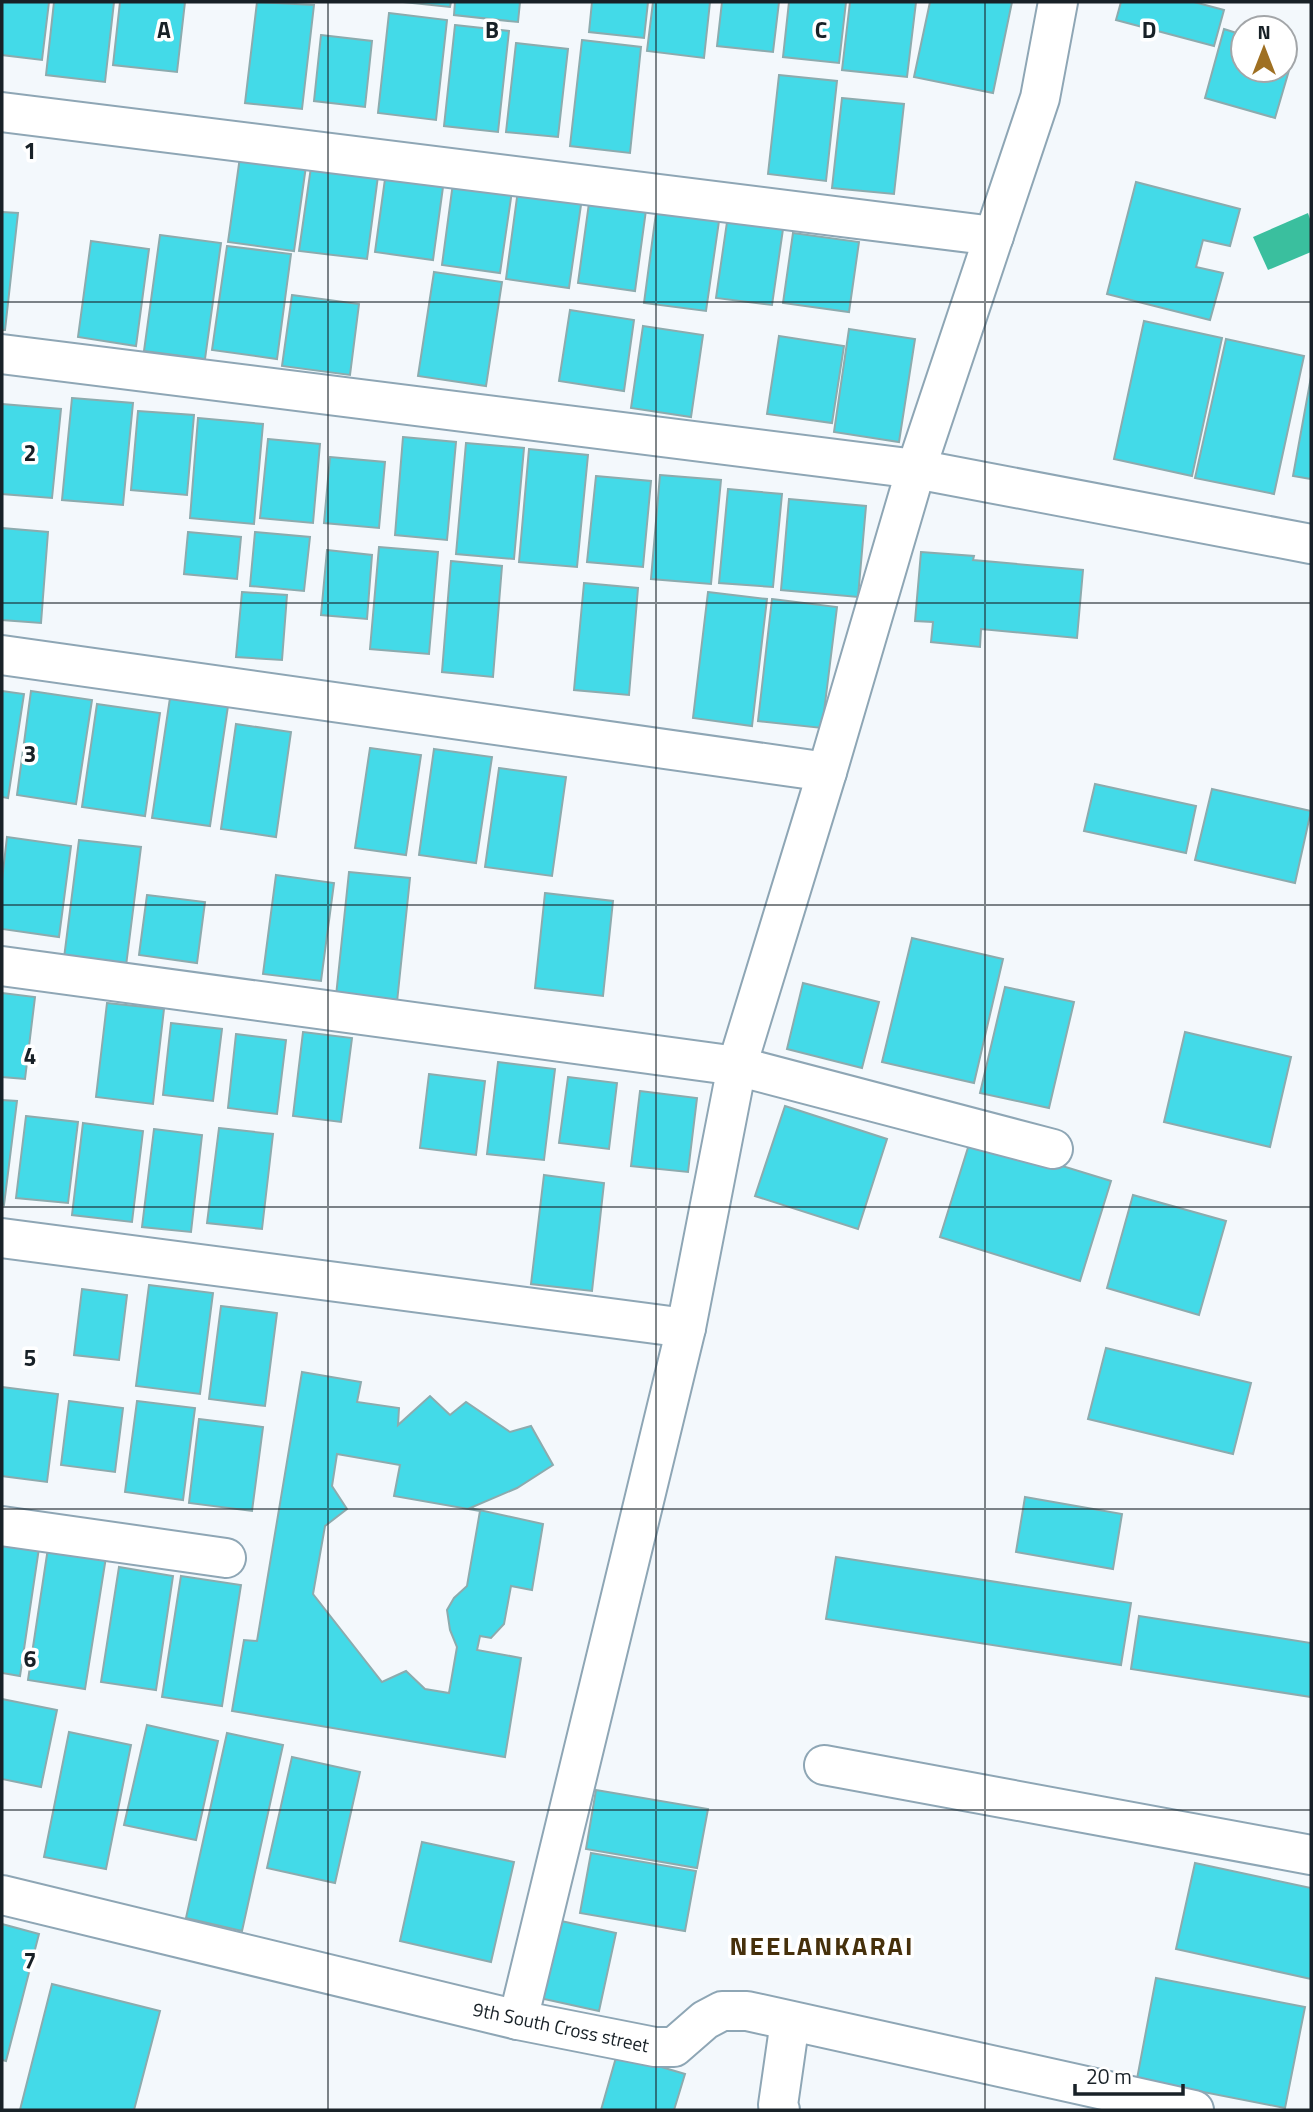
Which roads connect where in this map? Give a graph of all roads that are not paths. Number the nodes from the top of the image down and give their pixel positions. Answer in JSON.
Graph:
{"nodes":[{"id":1,"x":1058,"y":2,"type":"edge"},
{"id":2,"x":2,"y":111,"type":"edge"},
{"id":3,"x":993,"y":236,"type":"junction"},
{"id":4,"x":2,"y":354,"type":"edge"},
{"id":5,"x":916,"y":469,"type":"junction"},
{"id":6,"x":1311,"y":544,"type":"edge"},
{"id":7,"x":2,"y":655,"type":"edge"},
{"id":8,"x":827,"y":772,"type":"junction"},
{"id":9,"x":2,"y":966,"type":"edge"},
{"id":10,"x":737,"y":1066,"type":"junction"},
{"id":11,"x":1053,"y":1149,"type":"dead end"},
{"id":12,"x":2,"y":1238,"type":"edge"},
{"id":13,"x":687,"y":1328,"type":"junction"},
{"id":14,"x":2,"y":1527,"type":"edge"},
{"id":15,"x":226,"y":1558,"type":"dead end"},
{"id":16,"x":824,"y":1765,"type":"dead end"},
{"id":17,"x":1311,"y":1855,"type":"edge"},
{"id":18,"x":2,"y":1895,"type":"edge"},
{"id":19,"x":518,"y":2020,"type":"junction"},
{"id":20,"x":790,"y":2021,"type":"junction"},
{"id":21,"x":780,"y":2110,"type":"edge"},
{"id":22,"x":1194,"y":2110,"type":"edge"}],
"edges":[{"from":1,"to":3,"type":"street"},
{"from":2,"to":3,"type":"street"},
{"from":3,"to":5,"type":"street"},
{"from":4,"to":5,"type":"street"},
{"from":5,"to":6,"type":"street"},
{"from":5,"to":8,"type":"street"},
{"from":7,"to":8,"type":"street"},
{"from":8,"to":10,"type":"street"},
{"from":9,"to":10,"type":"street"},
{"from":10,"to":11,"type":"street"},
{"from":10,"to":13,"type":"street"},
{"from":12,"to":13,"type":"street"},
{"from":13,"to":19,"type":"street"},
{"from":14,"to":15,"type":"street"},
{"from":16,"to":17,"type":"street"},
{"from":18,"to":19,"type":"street","name":"9th South Cross street"},
{"from":19,"to":20,"type":"street","name":"9th South Cross street"},
{"from":20,"to":21,"type":"street"},
{"from":20,"to":22,"type":"street","name":"9th South Cross street"}]}
